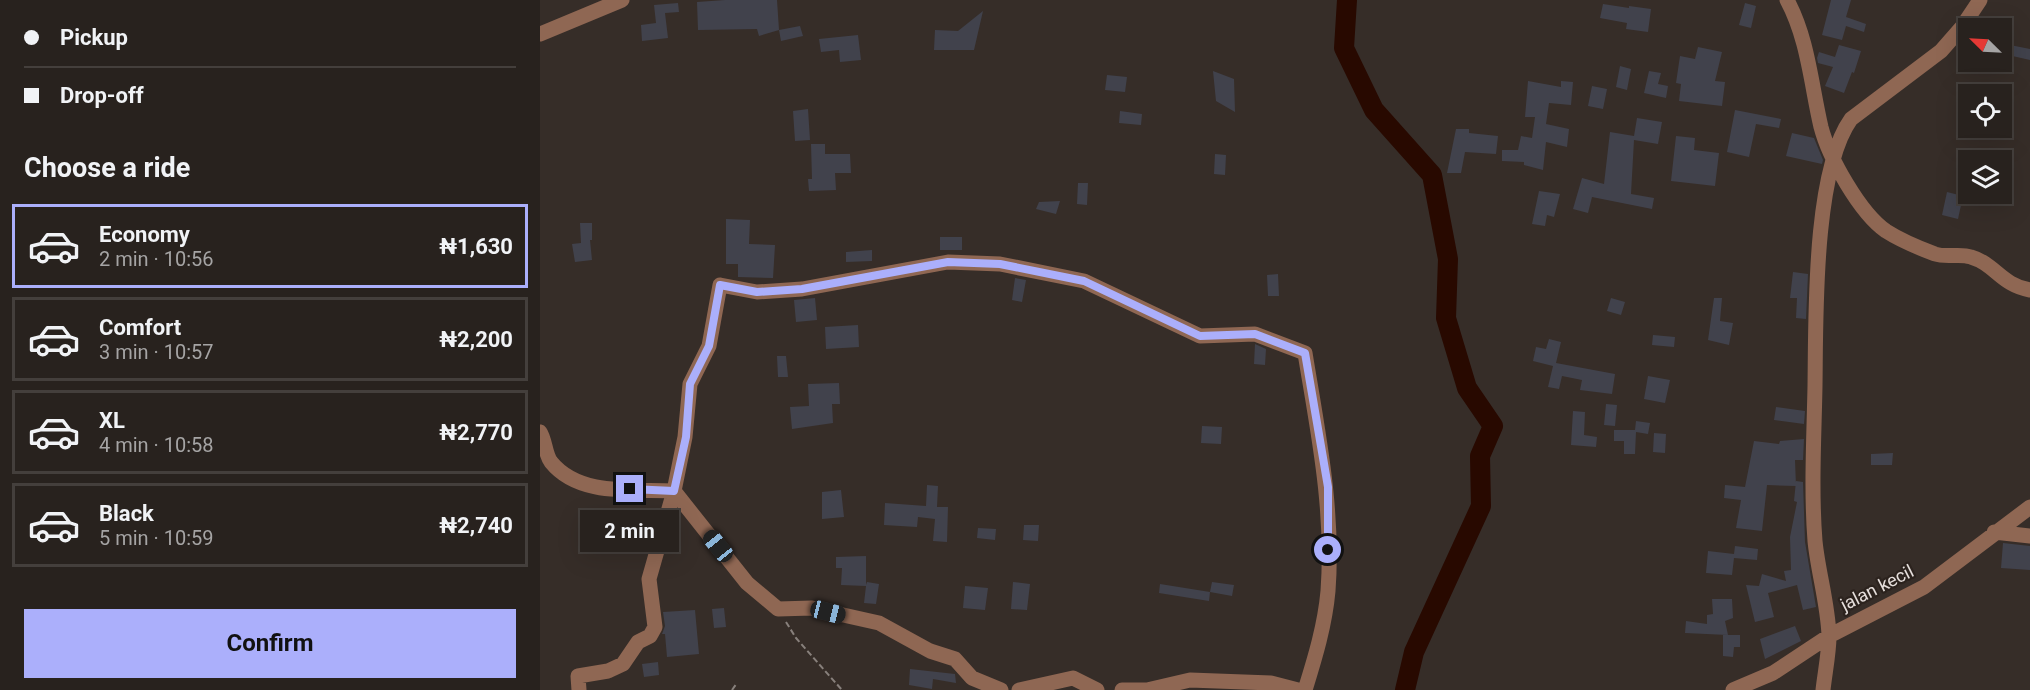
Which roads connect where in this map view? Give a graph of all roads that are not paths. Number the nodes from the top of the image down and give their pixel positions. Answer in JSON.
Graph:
{"nodes":[{"id":1,"x":622,"y":0,"type":"edge"},
{"id":2,"x":1787,"y":0,"type":"edge"},
{"id":3,"x":1980,"y":0,"type":"edge"},
{"id":4,"x":540,"y":34,"type":"edge"},
{"id":5,"x":1833,"y":158,"type":"junction"},
{"id":6,"x":2030,"y":290,"type":"edge"},
{"id":7,"x":540,"y":432,"type":"edge"},
{"id":8,"x":674,"y":491,"type":"junction"},
{"id":9,"x":2030,"y":507,"type":"edge"},
{"id":10,"x":1994,"y":532,"type":"junction"},
{"id":11,"x":2030,"y":536,"type":"edge"},
{"id":12,"x":1829,"y":636,"type":"junction"},
{"id":13,"x":579,"y":690,"type":"edge"},
{"id":14,"x":1001,"y":690,"type":"edge"},
{"id":15,"x":1019,"y":690,"type":"edge"},
{"id":16,"x":1097,"y":690,"type":"edge"},
{"id":17,"x":1122,"y":690,"type":"edge"},
{"id":18,"x":1298,"y":690,"type":"edge"},
{"id":19,"x":1305,"y":690,"type":"edge"},
{"id":20,"x":1733,"y":690,"type":"edge"},
{"id":21,"x":1823,"y":690,"type":"edge"}],
"edges":[{"from":1,"to":4,"type":"street"},
{"from":2,"to":5,"type":"street"},
{"from":3,"to":5,"type":"street"},
{"from":5,"to":6,"type":"street"},
{"from":5,"to":12,"type":"street"},
{"from":7,"to":8,"type":"street"},
{"from":8,"to":13,"type":"street"},
{"from":8,"to":14,"type":"street"},
{"from":8,"to":19,"type":"street"},
{"from":9,"to":10,"type":"street","name":"jalan kecil"},
{"from":10,"to":11,"type":"street"},
{"from":10,"to":12,"type":"street","name":"jalan kecil"},
{"from":12,"to":20,"type":"street","name":"jalan kecil"},
{"from":12,"to":21,"type":"street"},
{"from":15,"to":16,"type":"street"},
{"from":17,"to":18,"type":"street"}]}
